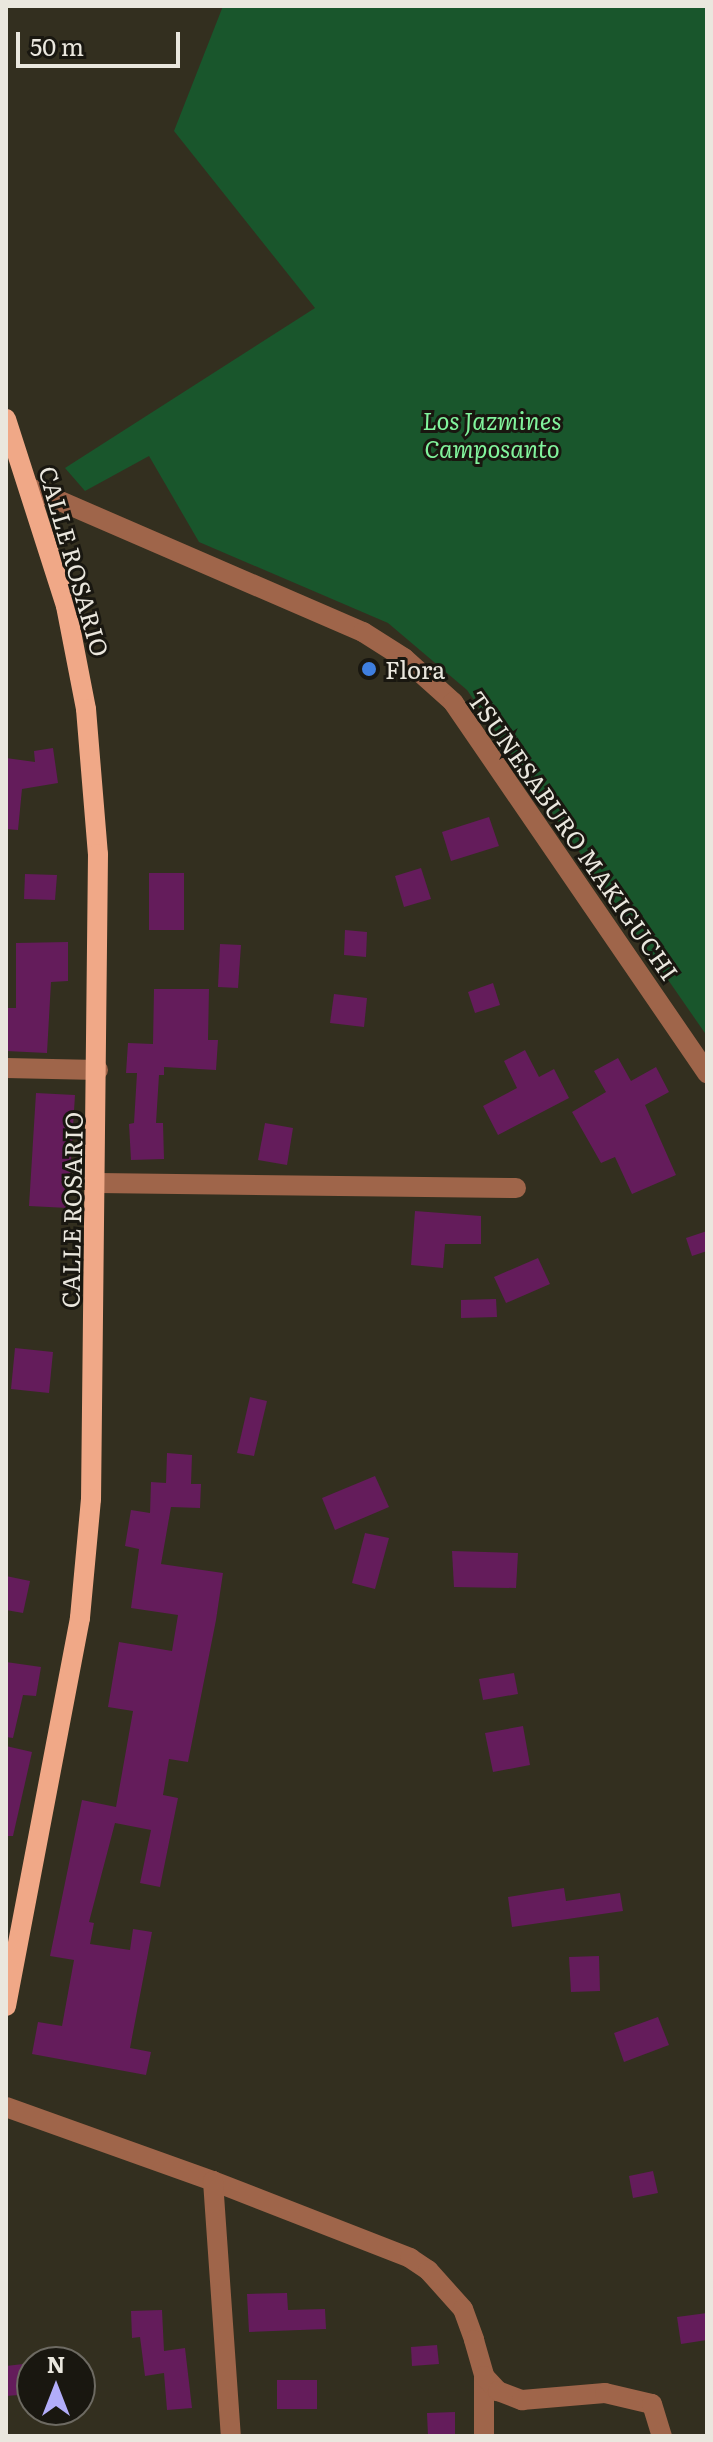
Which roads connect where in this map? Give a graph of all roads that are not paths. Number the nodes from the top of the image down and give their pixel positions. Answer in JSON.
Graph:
{"nodes":[{"id":1,"x":6,"y":419,"type":"edge"},
{"id":2,"x":30,"y":488,"type":"junction"},
{"id":3,"x":6,"y":1068,"type":"edge"},
{"id":4,"x":98,"y":1070,"type":"junction"},
{"id":5,"x":707,"y":1073,"type":"edge"},
{"id":6,"x":98,"y":1183,"type":"junction"},
{"id":7,"x":516,"y":1188,"type":"dead end"},
{"id":8,"x":6,"y":2006,"type":"edge"},
{"id":9,"x":6,"y":2107,"type":"edge"},
{"id":10,"x":213,"y":2181,"type":"junction"},
{"id":11,"x":484,"y":2376,"type":"junction"},
{"id":12,"x":231,"y":2436,"type":"edge"},
{"id":13,"x":484,"y":2436,"type":"edge"},
{"id":14,"x":662,"y":2436,"type":"edge"}],
"edges":[{"from":1,"to":2,"type":"main road","name":"CALLE ROSARIO"},
{"from":2,"to":4,"type":"main road","name":"CALLE ROSARIO"},
{"from":2,"to":5,"type":"street","name":"TSUNESABURO MAKIGUCHI"},
{"from":3,"to":4,"type":"street"},
{"from":4,"to":6,"type":"main road","name":"CALLE ROSARIO"},
{"from":6,"to":7,"type":"street"},
{"from":6,"to":8,"type":"main road","name":"CALLE ROSARIO"},
{"from":9,"to":10,"type":"street"},
{"from":10,"to":11,"type":"street"},
{"from":10,"to":12,"type":"street"},
{"from":11,"to":13,"type":"street"},
{"from":11,"to":14,"type":"street"}]}
